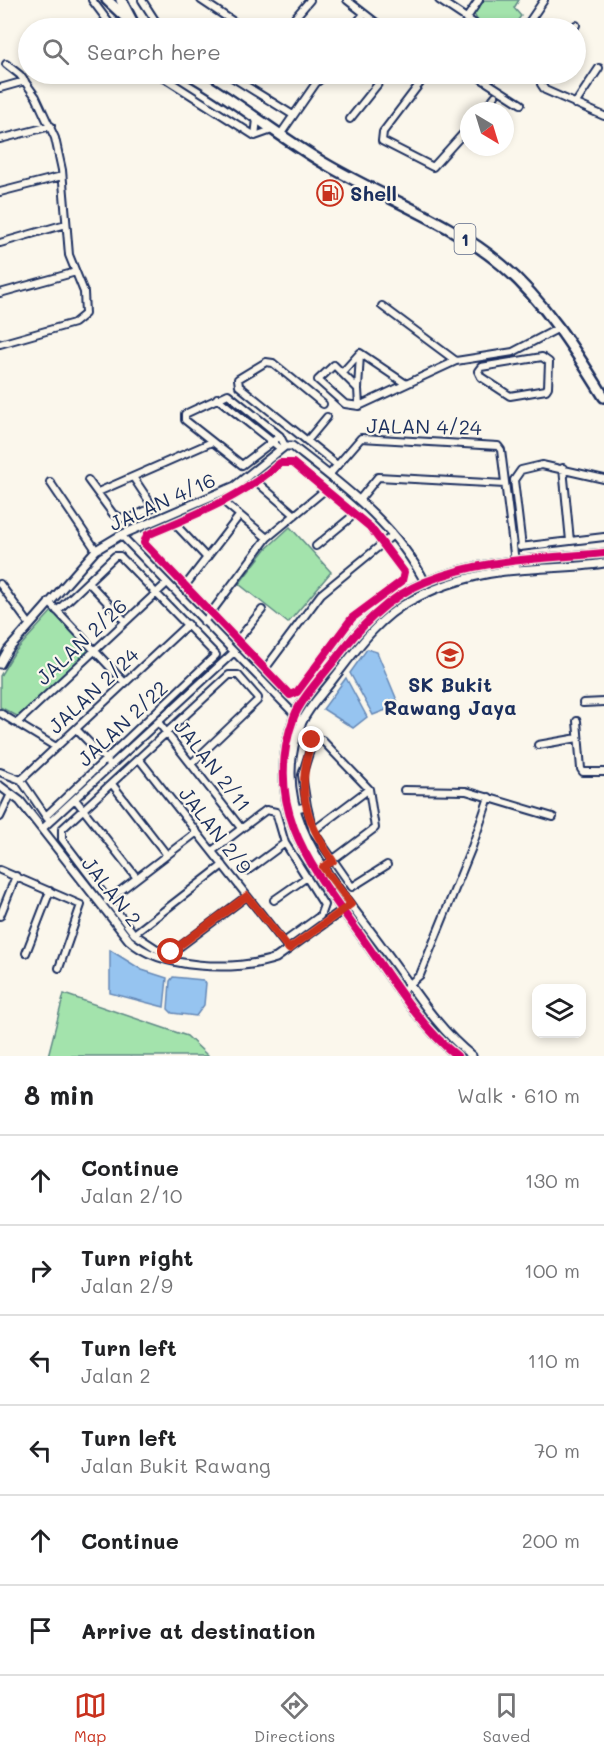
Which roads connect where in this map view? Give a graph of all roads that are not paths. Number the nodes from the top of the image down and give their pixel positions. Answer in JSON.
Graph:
{"nodes":[{"id":1,"x":107,"y":0,"type":"edge"},
{"id":2,"x":142,"y":0,"type":"edge"},
{"id":3,"x":201,"y":0,"type":"edge"},
{"id":4,"x":310,"y":0,"type":"edge"},
{"id":5,"x":347,"y":0,"type":"edge"},
{"id":6,"x":439,"y":0,"type":"edge"},
{"id":7,"x":479,"y":0,"type":"edge"},
{"id":8,"x":534,"y":0,"type":"edge"},
{"id":9,"x":94,"y":2,"type":"edge"},
{"id":10,"x":542,"y":3,"type":"edge"},
{"id":11,"x":121,"y":5,"type":"edge"},
{"id":12,"x":364,"y":14,"type":"junction"},
{"id":13,"x":105,"y":18,"type":"edge"},
{"id":14,"x":129,"y":18,"type":"edge"},
{"id":15,"x":154,"y":18,"type":"edge"},
{"id":16,"x":228,"y":18,"type":"edge"},
{"id":17,"x":295,"y":18,"type":"edge"},
{"id":18,"x":361,"y":18,"type":"edge"},
{"id":19,"x":369,"y":18,"type":"edge"},
{"id":20,"x":464,"y":18,"type":"edge"},
{"id":21,"x":466,"y":18,"type":"edge"},
{"id":22,"x":532,"y":18,"type":"edge"},
{"id":23,"x":2,"y":63,"type":"edge"},
{"id":24,"x":599,"y":68,"type":"dead end"},
{"id":25,"x":18,"y":76,"type":"edge"},
{"id":26,"x":18,"y":83,"type":"edge"},
{"id":27,"x":27,"y":84,"type":"edge"},
{"id":28,"x":174,"y":84,"type":"edge"},
{"id":29,"x":204,"y":84,"type":"edge"},
{"id":30,"x":243,"y":84,"type":"edge"},
{"id":31,"x":315,"y":84,"type":"edge"},
{"id":32,"x":378,"y":84,"type":"edge"},
{"id":33,"x":419,"y":84,"type":"edge"},
{"id":34,"x":490,"y":84,"type":"edge"},
{"id":35,"x":542,"y":84,"type":"edge"},
{"id":36,"x":0,"y":88,"type":"edge"},
{"id":37,"x":495,"y":96,"type":"dead end"},
{"id":38,"x":490,"y":102,"type":"edge"},
{"id":39,"x":521,"y":104,"type":"dead end"},
{"id":40,"x":575,"y":104,"type":"junction"},
{"id":41,"x":293,"y":116,"type":"junction"},
{"id":42,"x":604,"y":116,"type":"edge"},
{"id":43,"x":350,"y":119,"type":"dead end"},
{"id":44,"x":257,"y":120,"type":"junction"},
{"id":45,"x":51,"y":126,"type":"junction"},
{"id":46,"x":276,"y":132,"type":"junction"},
{"id":47,"x":255,"y":136,"type":"junction"},
{"id":48,"x":460,"y":137,"type":"edge"},
{"id":49,"x":0,"y":139,"type":"edge"},
{"id":50,"x":62,"y":176,"type":"junction"},
{"id":51,"x":0,"y":192,"type":"edge"},
{"id":52,"x":66,"y":224,"type":"junction"},
{"id":53,"x":0,"y":243,"type":"edge"},
{"id":54,"x":76,"y":272,"type":"junction"},
{"id":55,"x":0,"y":293,"type":"edge"},
{"id":56,"x":382,"y":306,"type":"dead end"},
{"id":57,"x":559,"y":327,"type":"junction"},
{"id":58,"x":0,"y":344,"type":"edge"},
{"id":59,"x":513,"y":352,"type":"junction"},
{"id":60,"x":360,"y":353,"type":"junction"},
{"id":61,"x":456,"y":361,"type":"junction"},
{"id":62,"x":516,"y":362,"type":"junction"},
{"id":63,"x":342,"y":373,"type":"junction"},
{"id":64,"x":406,"y":384,"type":"junction"},
{"id":65,"x":358,"y":389,"type":"junction"},
{"id":66,"x":604,"y":397,"type":"edge"},
{"id":67,"x":217,"y":398,"type":"junction"},
{"id":68,"x":323,"y":404,"type":"dead end"},
{"id":69,"x":359,"y":406,"type":"junction"},
{"id":70,"x":327,"y":417,"type":"dead end"},
{"id":71,"x":280,"y":436,"type":"junction"},
{"id":72,"x":307,"y":441,"type":"junction"},
{"id":73,"x":212,"y":442,"type":"junction"},
{"id":74,"x":273,"y":442,"type":"junction"},
{"id":75,"x":283,"y":447,"type":"junction"},
{"id":76,"x":337,"y":465,"type":"junction"},
{"id":77,"x":563,"y":468,"type":"junction"},
{"id":78,"x":329,"y":475,"type":"junction"},
{"id":79,"x":133,"y":477,"type":"junction"},
{"id":80,"x":604,"y":478,"type":"edge"},
{"id":81,"x":88,"y":480,"type":"dead end"},
{"id":82,"x":50,"y":482,"type":"dead end"},
{"id":83,"x":258,"y":483,"type":"junction"},
{"id":84,"x":505,"y":484,"type":"junction"},
{"id":85,"x":325,"y":490,"type":"junction"},
{"id":86,"x":98,"y":492,"type":"junction"},
{"id":87,"x":215,"y":494,"type":"junction"},
{"id":88,"x":360,"y":499,"type":"junction"},
{"id":89,"x":222,"y":503,"type":"junction"},
{"id":90,"x":354,"y":514,"type":"junction"},
{"id":91,"x":295,"y":515,"type":"junction"},
{"id":92,"x":239,"y":516,"type":"junction"},
{"id":93,"x":174,"y":523,"type":"junction"},
{"id":94,"x":121,"y":535,"type":"junction"},
{"id":95,"x":393,"y":535,"type":"junction"},
{"id":96,"x":604,"y":537,"type":"edge"},
{"id":97,"x":267,"y":538,"type":"junction"},
{"id":98,"x":570,"y":541,"type":"junction"},
{"id":99,"x":382,"y":543,"type":"junction"},
{"id":100,"x":316,"y":546,"type":"dead end"},
{"id":101,"x":522,"y":547,"type":"junction"},
{"id":102,"x":513,"y":548,"type":"junction"},
{"id":103,"x":96,"y":550,"type":"junction"},
{"id":104,"x":604,"y":553,"type":"edge"},
{"id":105,"x":574,"y":556,"type":"junction"},
{"id":106,"x":207,"y":558,"type":"junction"},
{"id":107,"x":515,"y":560,"type":"junction"},
{"id":108,"x":604,"y":563,"type":"edge"},
{"id":109,"x":590,"y":566,"type":"junction"},
{"id":110,"x":516,"y":570,"type":"junction"},
{"id":111,"x":88,"y":582,"type":"junction"},
{"id":112,"x":425,"y":582,"type":"junction"},
{"id":113,"x":167,"y":583,"type":"junction"},
{"id":114,"x":0,"y":584,"type":"edge"},
{"id":115,"x":185,"y":586,"type":"junction"},
{"id":116,"x":157,"y":592,"type":"junction"},
{"id":117,"x":430,"y":592,"type":"junction"},
{"id":118,"x":49,"y":602,"type":"junction"},
{"id":119,"x":262,"y":610,"type":"dead end"},
{"id":120,"x":57,"y":611,"type":"junction"},
{"id":121,"x":211,"y":613,"type":"junction"},
{"id":122,"x":126,"y":621,"type":"junction"},
{"id":123,"x":204,"y":622,"type":"junction"},
{"id":124,"x":188,"y":624,"type":"junction"},
{"id":125,"x":30,"y":625,"type":"junction"},
{"id":126,"x":237,"y":641,"type":"junction"},
{"id":127,"x":94,"y":651,"type":"junction"},
{"id":128,"x":234,"y":652,"type":"junction"},
{"id":129,"x":0,"y":664,"type":"edge"},
{"id":130,"x":265,"y":669,"type":"junction"},
{"id":131,"x":125,"y":683,"type":"junction"},
{"id":132,"x":604,"y":702,"type":"edge"},
{"id":133,"x":584,"y":703,"type":"dead end"},
{"id":134,"x":0,"y":713,"type":"edge"},
{"id":135,"x":294,"y":715,"type":"junction"},
{"id":136,"x":577,"y":721,"type":"dead end"},
{"id":137,"x":158,"y":722,"type":"junction"},
{"id":138,"x":302,"y":722,"type":"junction"},
{"id":139,"x":17,"y":723,"type":"junction"},
{"id":140,"x":76,"y":729,"type":"junction"},
{"id":141,"x":167,"y":733,"type":"junction"},
{"id":142,"x":578,"y":738,"type":"junction"},
{"id":143,"x":538,"y":745,"type":"dead end"},
{"id":144,"x":56,"y":747,"type":"junction"},
{"id":145,"x":140,"y":759,"type":"junction"},
{"id":146,"x":109,"y":763,"type":"junction"},
{"id":147,"x":192,"y":763,"type":"junction"},
{"id":148,"x":0,"y":772,"type":"edge"},
{"id":149,"x":604,"y":772,"type":"edge"},
{"id":150,"x":21,"y":780,"type":"junction"},
{"id":151,"x":112,"y":784,"type":"junction"},
{"id":152,"x":0,"y":786,"type":"edge"},
{"id":153,"x":369,"y":789,"type":"junction"},
{"id":154,"x":404,"y":790,"type":"dead end"},
{"id":155,"x":11,"y":794,"type":"junction"},
{"id":156,"x":489,"y":797,"type":"junction"},
{"id":157,"x":75,"y":799,"type":"junction"},
{"id":158,"x":2,"y":805,"type":"edge"},
{"id":159,"x":307,"y":806,"type":"junction"},
{"id":160,"x":84,"y":809,"type":"junction"},
{"id":161,"x":296,"y":809,"type":"junction"},
{"id":162,"x":0,"y":817,"type":"edge"},
{"id":163,"x":553,"y":817,"type":"dead end"},
{"id":164,"x":48,"y":819,"type":"junction"},
{"id":165,"x":242,"y":828,"type":"junction"},
{"id":166,"x":42,"y":829,"type":"junction"},
{"id":167,"x":313,"y":831,"type":"junction"},
{"id":168,"x":197,"y":832,"type":"junction"},
{"id":169,"x":285,"y":843,"type":"junction"},
{"id":170,"x":212,"y":851,"type":"junction"},
{"id":171,"x":168,"y":855,"type":"junction"},
{"id":172,"x":333,"y":861,"type":"junction"},
{"id":173,"x":223,"y":865,"type":"junction"},
{"id":174,"x":387,"y":865,"type":"dead end"},
{"id":175,"x":323,"y":867,"type":"junction"},
{"id":176,"x":0,"y":870,"type":"edge"},
{"id":177,"x":247,"y":871,"type":"dead end"},
{"id":178,"x":16,"y":876,"type":"junction"},
{"id":179,"x":307,"y":877,"type":"junction"},
{"id":180,"x":137,"y":878,"type":"junction"},
{"id":181,"x":50,"y":891,"type":"junction"},
{"id":182,"x":247,"y":896,"type":"junction"},
{"id":183,"x":274,"y":900,"type":"dead end"},
{"id":184,"x":105,"y":903,"type":"junction"},
{"id":185,"x":351,"y":904,"type":"junction"},
{"id":186,"x":343,"y":910,"type":"junction"},
{"id":187,"x":0,"y":916,"type":"edge"},
{"id":188,"x":134,"y":934,"type":"junction"},
{"id":189,"x":284,"y":942,"type":"junction"},
{"id":190,"x":289,"y":949,"type":"junction"},
{"id":191,"x":26,"y":953,"type":"dead end"},
{"id":192,"x":59,"y":968,"type":"dead end"},
{"id":193,"x":411,"y":985,"type":"junction"},
{"id":194,"x":402,"y":992,"type":"junction"},
{"id":195,"x":437,"y":1021,"type":"junction"},
{"id":196,"x":433,"y":1033,"type":"junction"},
{"id":197,"x":457,"y":1056,"type":"edge"},
{"id":198,"x":472,"y":1056,"type":"edge"}],
"edges":[{"from":1,"to":11,"type":"main road"},
{"from":2,"to":15,"type":"street"},
{"from":3,"to":16,"type":"street"},
{"from":4,"to":17,"type":"street"},
{"from":5,"to":12,"type":"street"},
{"from":6,"to":20,"type":"street"},
{"from":7,"to":21,"type":"street"},
{"from":8,"to":10,"type":"street"},
{"from":9,"to":11,"type":"street"},
{"from":9,"to":13,"type":"street"},
{"from":10,"to":22,"type":"street"},
{"from":11,"to":14,"type":"main road"},
{"from":12,"to":18,"type":"street"},
{"from":12,"to":19,"type":"street"},
{"from":23,"to":25,"type":"street"},
{"from":24,"to":40,"type":"street"},
{"from":26,"to":36,"type":"street"},
{"from":27,"to":45,"type":"street"},
{"from":28,"to":47,"type":"street"},
{"from":29,"to":44,"type":"main road","number":"1"},
{"from":30,"to":41,"type":"street"},
{"from":31,"to":41,"type":"street"},
{"from":32,"to":43,"type":"street"},
{"from":33,"to":48,"type":"street"},
{"from":34,"to":39,"type":"street"},
{"from":35,"to":40,"type":"street"},
{"from":37,"to":38,"type":"street"},
{"from":40,"to":42,"type":"street"},
{"from":41,"to":46,"type":"street"},
{"from":44,"to":46,"type":"main road","number":"1"},
{"from":44,"to":47,"type":"street"},
{"from":45,"to":49,"type":"street"},
{"from":45,"to":50,"type":"street"},
{"from":46,"to":47,"type":"street"},
{"from":46,"to":57,"type":"main road","number":"1"},
{"from":50,"to":51,"type":"street"},
{"from":50,"to":52,"type":"street"},
{"from":52,"to":53,"type":"street"},
{"from":52,"to":54,"type":"street"},
{"from":54,"to":55,"type":"street"},
{"from":54,"to":58,"type":"street"},
{"from":56,"to":61,"type":"street"},
{"from":57,"to":59,"type":"street"},
{"from":57,"to":66,"type":"main road","number":"1"},
{"from":59,"to":61,"type":"street"},
{"from":59,"to":62,"type":"street"},
{"from":60,"to":63,"type":"street"},
{"from":60,"to":64,"type":"street"},
{"from":60,"to":65,"type":"street"},
{"from":61,"to":64,"type":"street"},
{"from":62,"to":62,"type":"street"},
{"from":63,"to":65,"type":"street"},
{"from":63,"to":69,"type":"street"},
{"from":64,"to":69,"type":"street"},
{"from":65,"to":69,"type":"street"},
{"from":67,"to":71,"type":"street"},
{"from":67,"to":73,"type":"street"},
{"from":67,"to":74,"type":"street"},
{"from":68,"to":72,"type":"street"},
{"from":70,"to":72,"type":"street"},
{"from":71,"to":74,"type":"street"},
{"from":71,"to":75,"type":"street"},
{"from":72,"to":76,"type":"street"},
{"from":73,"to":74,"type":"street"},
{"from":73,"to":79,"type":"street"},
{"from":74,"to":75,"type":"street"},
{"from":75,"to":78,"type":"street"},
{"from":75,"to":87,"type":"street","name":"JALAN 4/16"},
{"from":76,"to":78,"type":"street","name":"JALAN 4/24"},
{"from":76,"to":84,"type":"street","name":"JALAN 4/24"},
{"from":77,"to":80,"type":"street"},
{"from":77,"to":98,"type":"street"},
{"from":77,"to":101,"type":"street"},
{"from":78,"to":88,"type":"street"},
{"from":79,"to":86,"type":"street"},
{"from":79,"to":86,"type":"street"},
{"from":81,"to":86,"type":"street"},
{"from":82,"to":103,"type":"street"},
{"from":83,"to":85,"type":"street"},
{"from":83,"to":89,"type":"street"},
{"from":83,"to":91,"type":"street"},
{"from":84,"to":88,"type":"street"},
{"from":84,"to":102,"type":"street"},
{"from":85,"to":90,"type":"street"},
{"from":85,"to":91,"type":"street"},
{"from":87,"to":89,"type":"street"},
{"from":87,"to":94,"type":"street","name":"JALAN 4/16"},
{"from":88,"to":95,"type":"street"},
{"from":89,"to":92,"type":"street"},
{"from":89,"to":93,"type":"street"},
{"from":90,"to":99,"type":"street"},
{"from":90,"to":100,"type":"street"},
{"from":91,"to":97,"type":"street"},
{"from":92,"to":97,"type":"street"},
{"from":92,"to":106,"type":"street"},
{"from":93,"to":106,"type":"street"},
{"from":93,"to":115,"type":"street"},
{"from":94,"to":103,"type":"street","name":"JALAN 4/16"},
{"from":94,"to":113,"type":"street"},
{"from":95,"to":99,"type":"street"},
{"from":95,"to":112,"type":"street"},
{"from":96,"to":98,"type":"street"},
{"from":97,"to":121,"type":"street"},
{"from":98,"to":101,"type":"street"},
{"from":99,"to":130,"type":"street"},
{"from":99,"to":130,"type":"street"},
{"from":101,"to":102,"type":"street"},
{"from":102,"to":107,"type":"street"},
{"from":103,"to":118,"type":"street","name":"JALAN 4/16"},
{"from":104,"to":105,"type":"street"},
{"from":105,"to":107,"type":"street"},
{"from":105,"to":109,"type":"street"},
{"from":106,"to":115,"type":"street"},
{"from":107,"to":110,"type":"street"},
{"from":107,"to":112,"type":"street"},
{"from":108,"to":109,"type":"street"},
{"from":109,"to":110,"type":"street"},
{"from":110,"to":117,"type":"street"},
{"from":111,"to":116,"type":"street"},
{"from":111,"to":120,"type":"street"},
{"from":111,"to":122,"type":"street"},
{"from":112,"to":117,"type":"street"},
{"from":112,"to":135,"type":"street"},
{"from":113,"to":116,"type":"street","name":"JALAN 2/26"},
{"from":113,"to":123,"type":"street"},
{"from":114,"to":125,"type":"street"},
{"from":115,"to":121,"type":"street"},
{"from":116,"to":122,"type":"street","name":"JALAN 2/26"},
{"from":116,"to":124,"type":"street"},
{"from":117,"to":138,"type":"street"},
{"from":118,"to":120,"type":"street"},
{"from":118,"to":125,"type":"street","name":"JALAN 4/16"},
{"from":119,"to":126,"type":"street"},
{"from":120,"to":127,"type":"street"},
{"from":121,"to":123,"type":"street"},
{"from":121,"to":126,"type":"street"},
{"from":122,"to":127,"type":"street","name":"JALAN 2/26"},
{"from":123,"to":128,"type":"street"},
{"from":124,"to":131,"type":"street","name":"JALAN 2/24"},
{"from":124,"to":146,"type":"street","name":"JALAN 2/22"},
{"from":125,"to":129,"type":"street","name":"JALAN 4/16"},
{"from":126,"to":130,"type":"street"},
{"from":127,"to":131,"type":"street"},
{"from":127,"to":139,"type":"street","name":"JALAN 2/26"},
{"from":128,"to":135,"type":"street"},
{"from":128,"to":137,"type":"street"},
{"from":131,"to":140,"type":"street","name":"JALAN 2/24"},
{"from":132,"to":133,"type":"street"},
{"from":134,"to":139,"type":"street"},
{"from":135,"to":138,"type":"street"},
{"from":135,"to":186,"type":"street"},
{"from":136,"to":142,"type":"street"},
{"from":137,"to":141,"type":"street","name":"JALAN 2/11"},
{"from":137,"to":146,"type":"street"},
{"from":138,"to":161,"type":"street"},
{"from":139,"to":144,"type":"street"},
{"from":140,"to":144,"type":"street","name":"JALAN 2/24"},
{"from":140,"to":146,"type":"street"},
{"from":141,"to":145,"type":"street"},
{"from":141,"to":147,"type":"street","name":"JALAN 2/11"},
{"from":141,"to":147,"type":"street"},
{"from":142,"to":143,"type":"street"},
{"from":142,"to":149,"type":"street"},
{"from":144,"to":150,"type":"street","name":"JALAN 2/24"},
{"from":145,"to":151,"type":"street"},
{"from":145,"to":168,"type":"street","name":"JALAN 2/9"},
{"from":146,"to":157,"type":"street"},
{"from":146,"to":164,"type":"street","name":"JALAN 2/22"},
{"from":147,"to":165,"type":"street","name":"JALAN 2/11"},
{"from":148,"to":150,"type":"street"},
{"from":150,"to":164,"type":"street"},
{"from":151,"to":160,"type":"street"},
{"from":151,"to":171,"type":"street"},
{"from":152,"to":155,"type":"street","name":"JALAN 2"},
{"from":153,"to":159,"type":"street"},
{"from":153,"to":167,"type":"street"},
{"from":153,"to":172,"type":"street"},
{"from":154,"to":156,"type":"street"},
{"from":155,"to":158,"type":"street"},
{"from":155,"to":166,"type":"street","name":"JALAN 2"},
{"from":156,"to":163,"type":"street"},
{"from":156,"to":193,"type":"street"},
{"from":157,"to":160,"type":"street"},
{"from":157,"to":164,"type":"street"},
{"from":158,"to":162,"type":"street"},
{"from":159,"to":161,"type":"street"},
{"from":159,"to":167,"type":"street"},
{"from":160,"to":180,"type":"street"},
{"from":160,"to":184,"type":"street"},
{"from":161,"to":175,"type":"street"},
{"from":164,"to":166,"type":"street"},
{"from":165,"to":169,"type":"street"},
{"from":165,"to":170,"type":"street"},
{"from":166,"to":184,"type":"street","name":"JALAN 2"},
{"from":167,"to":172,"type":"street"},
{"from":168,"to":170,"type":"street","name":"JALAN 2/9"},
{"from":168,"to":171,"type":"street"},
{"from":169,"to":177,"type":"street"},
{"from":169,"to":179,"type":"street"},
{"from":170,"to":173,"type":"street","name":"JALAN 2/9"},
{"from":171,"to":180,"type":"street"},
{"from":172,"to":174,"type":"street"},
{"from":172,"to":175,"type":"street"},
{"from":173,"to":182,"type":"street","name":"JALAN 2/9"},
{"from":173,"to":188,"type":"street"},
{"from":175,"to":185,"type":"street"},
{"from":176,"to":178,"type":"street"},
{"from":178,"to":181,"type":"street"},
{"from":178,"to":187,"type":"street"},
{"from":179,"to":183,"type":"street"},
{"from":179,"to":189,"type":"street"},
{"from":180,"to":184,"type":"street"},
{"from":181,"to":191,"type":"street"},
{"from":181,"to":192,"type":"street"},
{"from":182,"to":188,"type":"street"},
{"from":182,"to":189,"type":"street","name":"JALAN 2/9"},
{"from":184,"to":188,"type":"street"},
{"from":184,"to":190,"type":"street","name":"JALAN 2"},
{"from":185,"to":186,"type":"street","name":"JALAN 2"},
{"from":185,"to":193,"type":"street"},
{"from":186,"to":190,"type":"street","name":"JALAN 2"},
{"from":186,"to":194,"type":"street"},
{"from":189,"to":190,"type":"street","name":"JALAN 2/9"},
{"from":193,"to":194,"type":"street"},
{"from":193,"to":195,"type":"street"},
{"from":194,"to":196,"type":"street"},
{"from":195,"to":196,"type":"street"},
{"from":195,"to":198,"type":"street"},
{"from":196,"to":197,"type":"street"}]}
